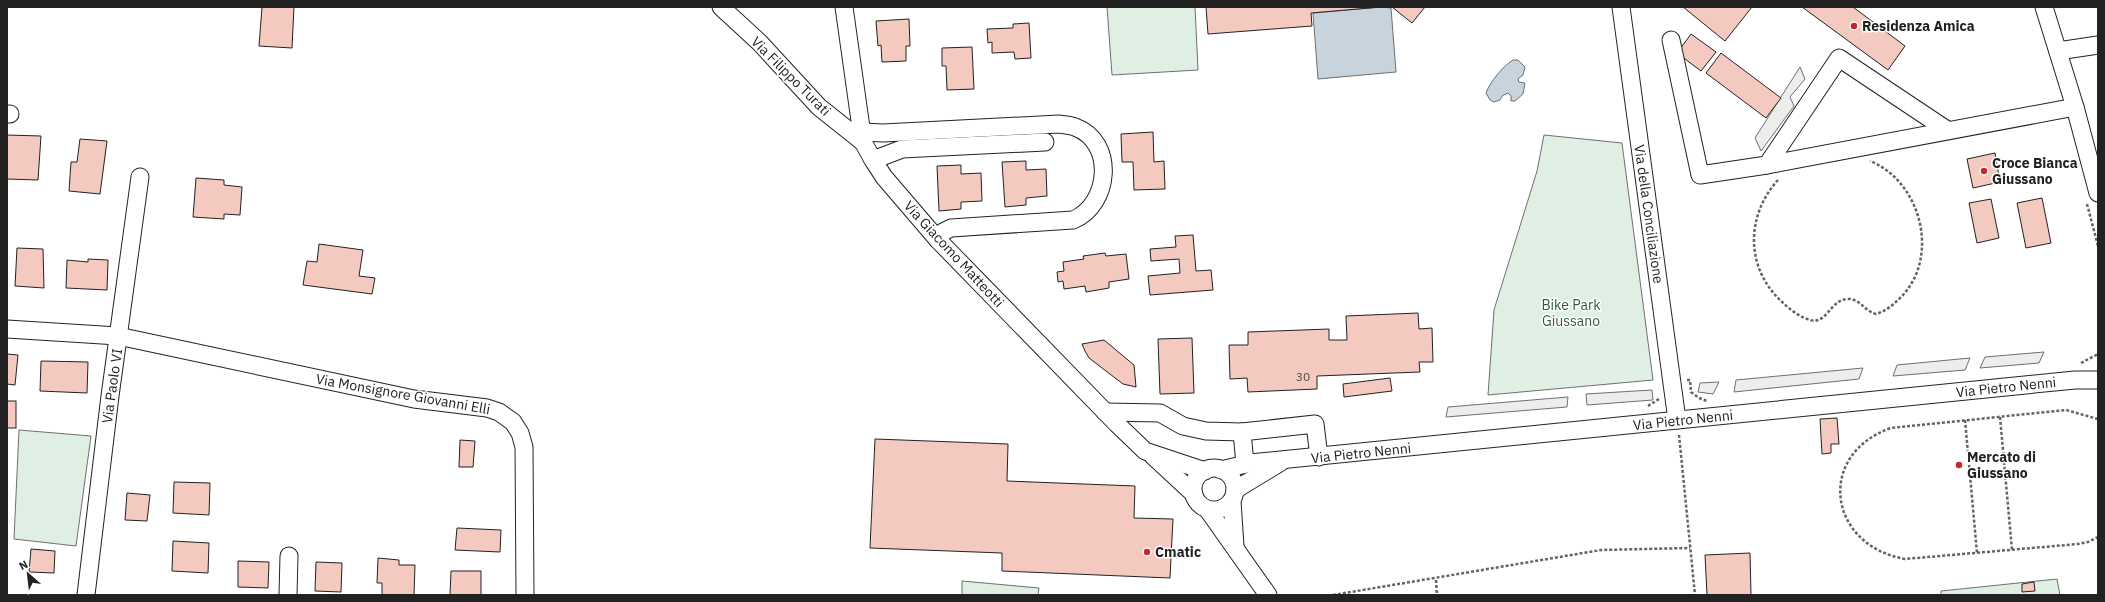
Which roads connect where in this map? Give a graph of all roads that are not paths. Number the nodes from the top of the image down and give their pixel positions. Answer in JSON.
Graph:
{"nodes":[{"id":1,"x":721,"y":7,"type":"edge"},
{"id":2,"x":844,"y":7,"type":"edge"},
{"id":3,"x":1621,"y":7,"type":"edge"},
{"id":4,"x":2044,"y":7,"type":"edge"},
{"id":5,"x":1671,"y":40,"type":"dead end"},
{"id":6,"x":2098,"y":44,"type":"edge"},
{"id":7,"x":2058,"y":50,"type":"junction"},
{"id":8,"x":2075,"y":107,"type":"junction"},
{"id":9,"x":1947,"y":130,"type":"junction"},
{"id":10,"x":862,"y":137,"type":"junction"},
{"id":11,"x":1045,"y":142,"type":"dead end"},
{"id":12,"x":873,"y":160,"type":"junction"},
{"id":13,"x":1767,"y":165,"type":"junction"},
{"id":14,"x":140,"y":177,"type":"dead end"},
{"id":15,"x":2098,"y":193,"type":"edge"},
{"id":16,"x":938,"y":240,"type":"junction"},
{"id":17,"x":7,"y":329,"type":"edge"},
{"id":18,"x":118,"y":336,"type":"junction"},
{"id":19,"x":2090,"y":374,"type":"edge"},
{"id":20,"x":1105,"y":412,"type":"junction"},
{"id":21,"x":1147,"y":414,"type":"junction"},
{"id":22,"x":1677,"y":420,"type":"junction"},
{"id":23,"x":1242,"y":432,"type":"junction"},
{"id":24,"x":1144,"y":448,"type":"junction"},
{"id":25,"x":1319,"y":457,"type":"junction"},
{"id":26,"x":1283,"y":461,"type":"junction"},
{"id":27,"x":1245,"y":464,"type":"junction"},
{"id":28,"x":1213,"y":470,"type":"junction"},
{"id":29,"x":1194,"y":494,"type":"junction"},
{"id":30,"x":1233,"y":496,"type":"junction"},
{"id":31,"x":1208,"y":510,"type":"junction"},
{"id":32,"x":1235,"y":549,"type":"junction"},
{"id":33,"x":290,"y":556,"type":"dead end"},
{"id":34,"x":86,"y":595,"type":"edge"},
{"id":35,"x":288,"y":595,"type":"edge"},
{"id":36,"x":525,"y":595,"type":"edge"},
{"id":37,"x":1268,"y":595,"type":"edge"}],
"edges":[{"from":1,"to":10,"type":"street","name":"Via Filippo Turati"},
{"from":2,"to":10,"type":"street","name":"Via Giacomo Matteotti"},
{"from":3,"to":22,"type":"street","name":"Via della Conciliazione"},
{"from":4,"to":7,"type":"street"},
{"from":5,"to":13,"type":"street"},
{"from":6,"to":7,"type":"street"},
{"from":7,"to":8,"type":"street"},
{"from":8,"to":9,"type":"street"},
{"from":8,"to":15,"type":"street"},
{"from":9,"to":13,"type":"street"},
{"from":9,"to":13,"type":"street"},
{"from":10,"to":12,"type":"street","name":"Via Giacomo Matteotti"},
{"from":10,"to":16,"type":"street"},
{"from":11,"to":12,"type":"street"},
{"from":12,"to":16,"type":"street","name":"Via Giacomo Matteotti"},
{"from":14,"to":18,"type":"street","name":"Via Paolo VI"},
{"from":16,"to":20,"type":"street","name":"Via Giacomo Matteotti"},
{"from":17,"to":18,"type":"street","name":"Via Monsignore Giovanni Elli"},
{"from":18,"to":34,"type":"street","name":"Via Paolo VI"},
{"from":18,"to":36,"type":"street","name":"Via Monsignore Giovanni Elli"},
{"from":19,"to":22,"type":"street","name":"Via Pietro Nenni"},
{"from":20,"to":21,"type":"street"},
{"from":20,"to":24,"type":"street","name":"Via Giacomo Matteotti"},
{"from":21,"to":23,"type":"street"},
{"from":21,"to":24,"type":"street"},
{"from":22,"to":25,"type":"street","name":"Via Pietro Nenni"},
{"from":23,"to":25,"type":"street"},
{"from":23,"to":27,"type":"street"},
{"from":24,"to":28,"type":"street","name":"Via Giacomo Matteotti"},
{"from":24,"to":29,"type":"street","name":"Via Giacomo Matteotti"},
{"from":25,"to":26,"type":"street","name":"Via Pietro Nenni"},
{"from":26,"to":27,"type":"street","name":"Via Pietro Nenni"},
{"from":26,"to":30,"type":"street","name":"Via Pietro Nenni"},
{"from":27,"to":28,"type":"street","name":"Via Pietro Nenni"},
{"from":28,"to":29,"type":"street"},
{"from":28,"to":30,"type":"street"},
{"from":29,"to":31,"type":"street"},
{"from":30,"to":31,"type":"street"},
{"from":30,"to":32,"type":"street"},
{"from":31,"to":32,"type":"street"},
{"from":32,"to":37,"type":"street"},
{"from":33,"to":35,"type":"street"}]}
